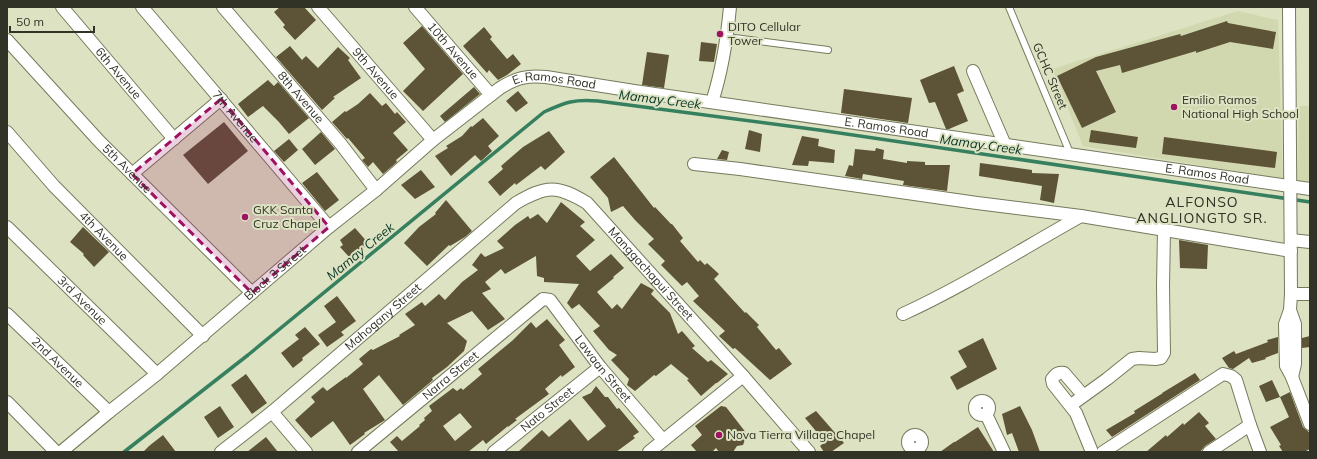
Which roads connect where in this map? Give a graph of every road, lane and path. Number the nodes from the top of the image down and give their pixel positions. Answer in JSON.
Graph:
{"nodes":[{"id":1,"x":62,"y":7,"type":"edge"},
{"id":2,"x":142,"y":7,"type":"edge"},
{"id":3,"x":223,"y":7,"type":"edge"},
{"id":4,"x":318,"y":7,"type":"edge"},
{"id":5,"x":415,"y":7,"type":"edge"},
{"id":6,"x":730,"y":7,"type":"edge"},
{"id":7,"x":1008,"y":7,"type":"edge"},
{"id":8,"x":1289,"y":7,"type":"edge"},
{"id":9,"x":727,"y":37,"type":"junction"},
{"id":10,"x":7,"y":40,"type":"edge"},
{"id":11,"x":828,"y":50,"type":"dead end"},
{"id":12,"x":973,"y":71,"type":"dead end"},
{"id":13,"x":491,"y":95,"type":"junction"},
{"id":14,"x":221,"y":99,"type":"junction"},
{"id":15,"x":712,"y":102,"type":"junction"},
{"id":16,"x":7,"y":132,"type":"edge"},
{"id":17,"x":174,"y":139,"type":"junction"},
{"id":18,"x":433,"y":140,"type":"junction"},
{"id":19,"x":1005,"y":144,"type":"junction"},
{"id":20,"x":1070,"y":154,"type":"junction"},
{"id":21,"x":694,"y":164,"type":"dead end"},
{"id":22,"x":132,"y":174,"type":"junction"},
{"id":23,"x":548,"y":189,"type":"joint"},
{"id":24,"x":1310,"y":189,"type":"edge"},
{"id":25,"x":376,"y":190,"type":"junction"},
{"id":26,"x":1290,"y":195,"type":"junction"},
{"id":27,"x":1081,"y":216,"type":"junction"},
{"id":28,"x":7,"y":227,"type":"edge"},
{"id":29,"x":329,"y":227,"type":"junction"},
{"id":30,"x":1164,"y":230,"type":"junction"},
{"id":31,"x":1310,"y":242,"type":"edge"},
{"id":32,"x":1291,"y":245,"type":"junction"},
{"id":33,"x":252,"y":293,"type":"junction"},
{"id":34,"x":1291,"y":294,"type":"junction"},
{"id":35,"x":1310,"y":294,"type":"edge"},
{"id":36,"x":543,"y":299,"type":"joint"},
{"id":37,"x":7,"y":314,"type":"edge"},
{"id":38,"x":903,"y":314,"type":"dead end"},
{"id":39,"x":203,"y":336,"type":"junction"},
{"id":40,"x":600,"y":367,"type":"junction"},
{"id":41,"x":157,"y":374,"type":"junction"},
{"id":42,"x":743,"y":376,"type":"junction"},
{"id":43,"x":1083,"y":395,"type":"junction"},
{"id":44,"x":7,"y":402,"type":"edge"},
{"id":45,"x":1071,"y":405,"type":"junction"},
{"id":46,"x":109,"y":412,"type":"junction"},
{"id":47,"x":272,"y":412,"type":"junction"},
{"id":48,"x":986,"y":414,"type":"dead end"},
{"id":49,"x":1310,"y":424,"type":"edge"},
{"id":50,"x":1250,"y":425,"type":"junction"},
{"id":51,"x":663,"y":440,"type":"junction"},
{"id":52,"x":56,"y":452,"type":"edge"},
{"id":53,"x":61,"y":452,"type":"edge"},
{"id":54,"x":221,"y":452,"type":"edge"},
{"id":55,"x":306,"y":452,"type":"edge"},
{"id":56,"x":358,"y":452,"type":"edge"},
{"id":57,"x":494,"y":452,"type":"edge"},
{"id":58,"x":649,"y":452,"type":"edge"},
{"id":59,"x":809,"y":452,"type":"edge"},
{"id":60,"x":1004,"y":452,"type":"edge"},
{"id":61,"x":1092,"y":452,"type":"edge"},
{"id":62,"x":1103,"y":452,"type":"edge"},
{"id":63,"x":1209,"y":452,"type":"edge"},
{"id":64,"x":1260,"y":452,"type":"edge"}],
"edges":[{"from":1,"to":17,"type":"street","name":"6th Avenue"},
{"from":2,"to":14,"type":"street","name":"7th Avenue"},
{"from":3,"to":25,"type":"street","name":"8th Avenue"},
{"from":4,"to":18,"type":"street","name":"9th Avenue"},
{"from":5,"to":13,"type":"street","name":"10th Avenue"},
{"from":6,"to":9,"type":"street"},
{"from":7,"to":20,"type":"lane","name":"GCHC Street"},
{"from":8,"to":26,"type":"street"},
{"from":9,"to":11,"type":"lane"},
{"from":9,"to":15,"type":"street"},
{"from":10,"to":22,"type":"street","name":"5th Avenue"},
{"from":12,"to":19,"type":"street"},
{"from":13,"to":15,"type":"street","name":"E. Ramos Road"},
{"from":13,"to":18,"type":"street","name":"Block 3 Street"},
{"from":14,"to":17,"type":"street"},
{"from":14,"to":29,"type":"street","name":"7th Avenue"},
{"from":15,"to":19,"type":"street","name":"E. Ramos Road"},
{"from":16,"to":39,"type":"street","name":"4th Avenue"},
{"from":17,"to":22,"type":"street"},
{"from":18,"to":25,"type":"street","name":"Block 3 Street"},
{"from":19,"to":20,"type":"street","name":"E. Ramos Road"},
{"from":20,"to":26,"type":"street","name":"E. Ramos Road"},
{"from":21,"to":27,"type":"street"},
{"from":22,"to":33,"type":"street","name":"5th Avenue"},
{"from":23,"to":42,"type":"street","name":"Manggachapui Street"},
{"from":23,"to":47,"type":"street","name":"Mahogany Street"},
{"from":24,"to":26,"type":"street","name":"E. Ramos Road"},
{"from":25,"to":29,"type":"street","name":"Block 3 Street"},
{"from":26,"to":32,"type":"street"},
{"from":27,"to":30,"type":"street"},
{"from":27,"to":38,"type":"street"},
{"from":28,"to":41,"type":"street","name":"3rd Avenue"},
{"from":29,"to":33,"type":"street","name":"Block 3 Street"},
{"from":30,"to":32,"type":"street"},
{"from":30,"to":43,"type":"street"},
{"from":31,"to":32,"type":"street"},
{"from":32,"to":34,"type":"street"},
{"from":33,"to":39,"type":"street","name":"Block 3 Street"},
{"from":34,"to":35,"type":"street"},
{"from":34,"to":49,"type":"street"},
{"from":36,"to":40,"type":"street","name":"Lawaan Street"},
{"from":36,"to":56,"type":"street","name":"Narra Street"},
{"from":37,"to":46,"type":"street","name":"2nd Avenue"},
{"from":39,"to":41,"type":"street","name":"Block 3 Street"},
{"from":40,"to":51,"type":"street","name":"Lawaan Street"},
{"from":40,"to":57,"type":"street","name":"Nato Street"},
{"from":41,"to":46,"type":"street","name":"Block 3 Street"},
{"from":42,"to":51,"type":"street"},
{"from":42,"to":59,"type":"street","name":"Manggachapui Street"},
{"from":43,"to":45,"type":"street"},
{"from":43,"to":45,"type":"street"},
{"from":44,"to":52,"type":"street"},
{"from":45,"to":61,"type":"street"},
{"from":46,"to":53,"type":"street","name":"Block 3 Street"},
{"from":47,"to":54,"type":"street","name":"Mahogany Street"},
{"from":47,"to":55,"type":"street"},
{"from":48,"to":60,"type":"street"},
{"from":50,"to":62,"type":"street"},
{"from":50,"to":63,"type":"street"},
{"from":50,"to":64,"type":"street"},
{"from":51,"to":58,"type":"street"}]}
